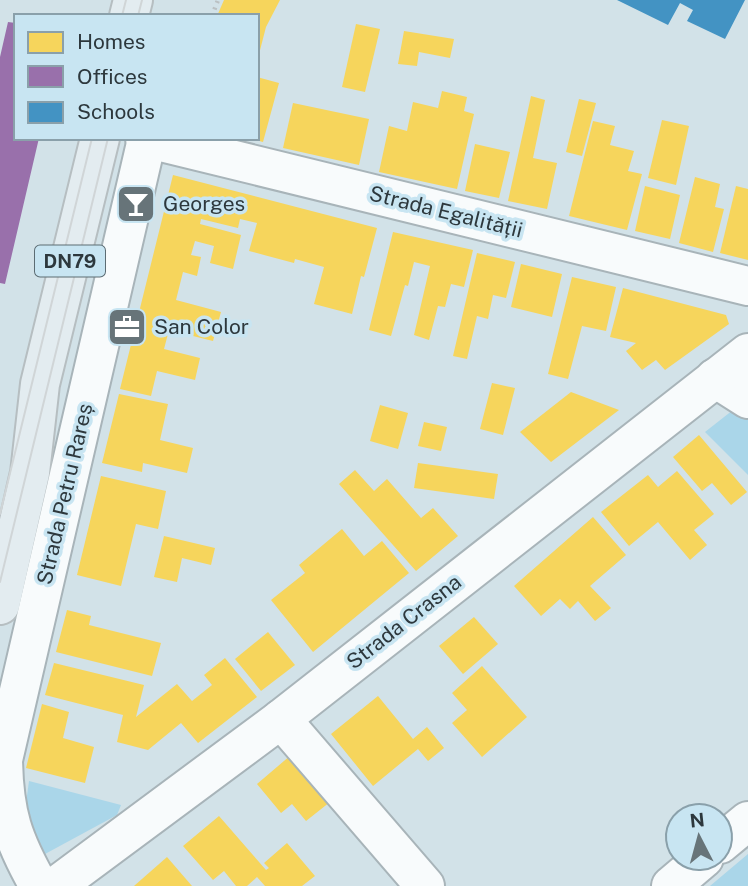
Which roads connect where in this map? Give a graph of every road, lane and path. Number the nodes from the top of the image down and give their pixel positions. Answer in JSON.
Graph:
{"nodes":[{"id":1,"x":100,"y":140,"type":"edge"},
{"id":2,"x":146,"y":140,"type":"edge"},
{"id":3,"x":150,"y":140,"type":"edge"},
{"id":4,"x":748,"y":286,"type":"edge"},
{"id":5,"x":748,"y":353,"type":"edge"},
{"id":6,"x":715,"y":378,"type":"junction"},
{"id":7,"x":40,"y":384,"type":"junction"},
{"id":8,"x":748,"y":398,"type":"edge"},
{"id":9,"x":0,"y":494,"type":"edge"},
{"id":10,"x":0,"y":605,"type":"edge"},
{"id":11,"x":281,"y":719,"type":"junction"},
{"id":12,"x":748,"y":821,"type":"edge"},
{"id":13,"x":734,"y":832,"type":"edge"},
{"id":14,"x":9,"y":861,"type":"edge"},
{"id":15,"x":688,"y":872,"type":"edge"},
{"id":16,"x":39,"y":886,"type":"edge"},
{"id":17,"x":56,"y":886,"type":"edge"},
{"id":18,"x":425,"y":886,"type":"edge"},
{"id":19,"x":671,"y":886,"type":"edge"}],
"edges":[{"from":1,"to":7,"type":"main road","name":"Strada Petru Rareș","number":"DN79"},
{"from":2,"to":14,"type":"street","name":"Strada Petru Rareș"},
{"from":3,"to":4,"type":"street","name":"Strada Egalității"},
{"from":5,"to":6,"type":"street","name":"Strada Crasna"},
{"from":6,"to":8,"type":"street"},
{"from":6,"to":11,"type":"street","name":"Strada Crasna"},
{"from":7,"to":9,"type":"main road","name":"Strada Petru Rareș","number":"DN79"},
{"from":7,"to":10,"type":"main road","name":"Strada Petru Rareș","number":"DN79"},
{"from":11,"to":17,"type":"street","name":"Strada Crasna"},
{"from":11,"to":18,"type":"street"},
{"from":12,"to":13,"type":"street"},
{"from":14,"to":16,"type":"street","name":"Strada Petru Rareș"},
{"from":15,"to":19,"type":"street"}]}
